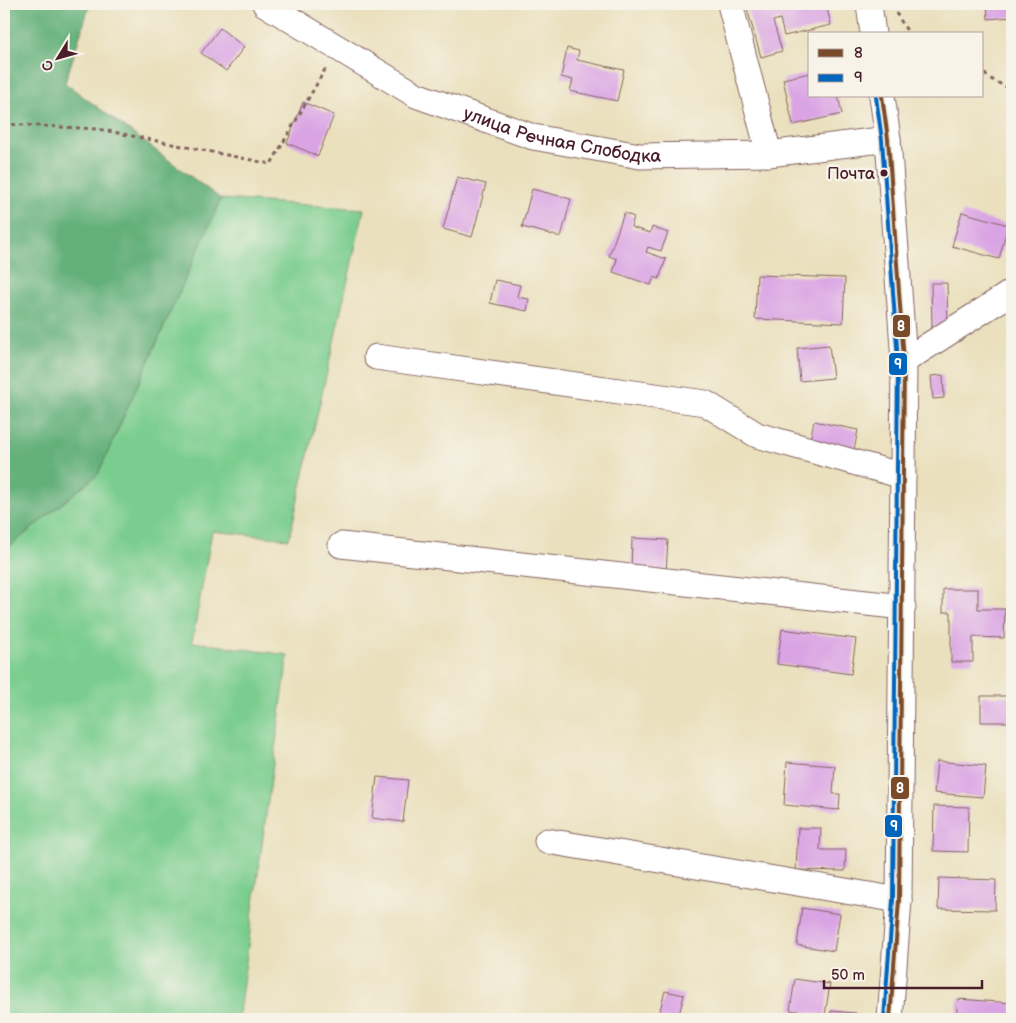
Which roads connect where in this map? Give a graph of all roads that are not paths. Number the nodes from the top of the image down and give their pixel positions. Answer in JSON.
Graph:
{"nodes":[{"id":1,"x":265,"y":4,"type":"edge"},
{"id":2,"x":730,"y":4,"type":"edge"},
{"id":3,"x":869,"y":4,"type":"edge"},
{"id":4,"x":873,"y":32,"type":"edge"},
{"id":5,"x":882,"y":98,"type":"edge"},
{"id":6,"x":888,"y":139,"type":"junction"},
{"id":7,"x":769,"y":154,"type":"junction"},
{"id":8,"x":1012,"y":292,"type":"edge"},
{"id":9,"x":376,"y":357,"type":"dead end"},
{"id":10,"x":904,"y":361,"type":"junction"},
{"id":11,"x":903,"y":476,"type":"junction"},
{"id":12,"x":341,"y":544,"type":"dead end"},
{"id":13,"x":903,"y":607,"type":"junction"},
{"id":14,"x":547,"y":841,"type":"dead end"},
{"id":15,"x":899,"y":900,"type":"junction"},
{"id":16,"x":890,"y":1019,"type":"edge"}],
"edges":[{"from":1,"to":7,"type":"street","name":"улица Речная Слободка"},
{"from":2,"to":7,"type":"street"},
{"from":3,"to":4,"type":"street"},
{"from":5,"to":6,"type":"street"},
{"from":6,"to":7,"type":"street","name":"улица Речная Слободка"},
{"from":6,"to":10,"type":"street"},
{"from":8,"to":10,"type":"street"},
{"from":9,"to":11,"type":"street"},
{"from":10,"to":11,"type":"street"},
{"from":11,"to":13,"type":"street"},
{"from":12,"to":13,"type":"street"},
{"from":13,"to":15,"type":"street"},
{"from":14,"to":15,"type":"street"},
{"from":15,"to":16,"type":"street"}]}
